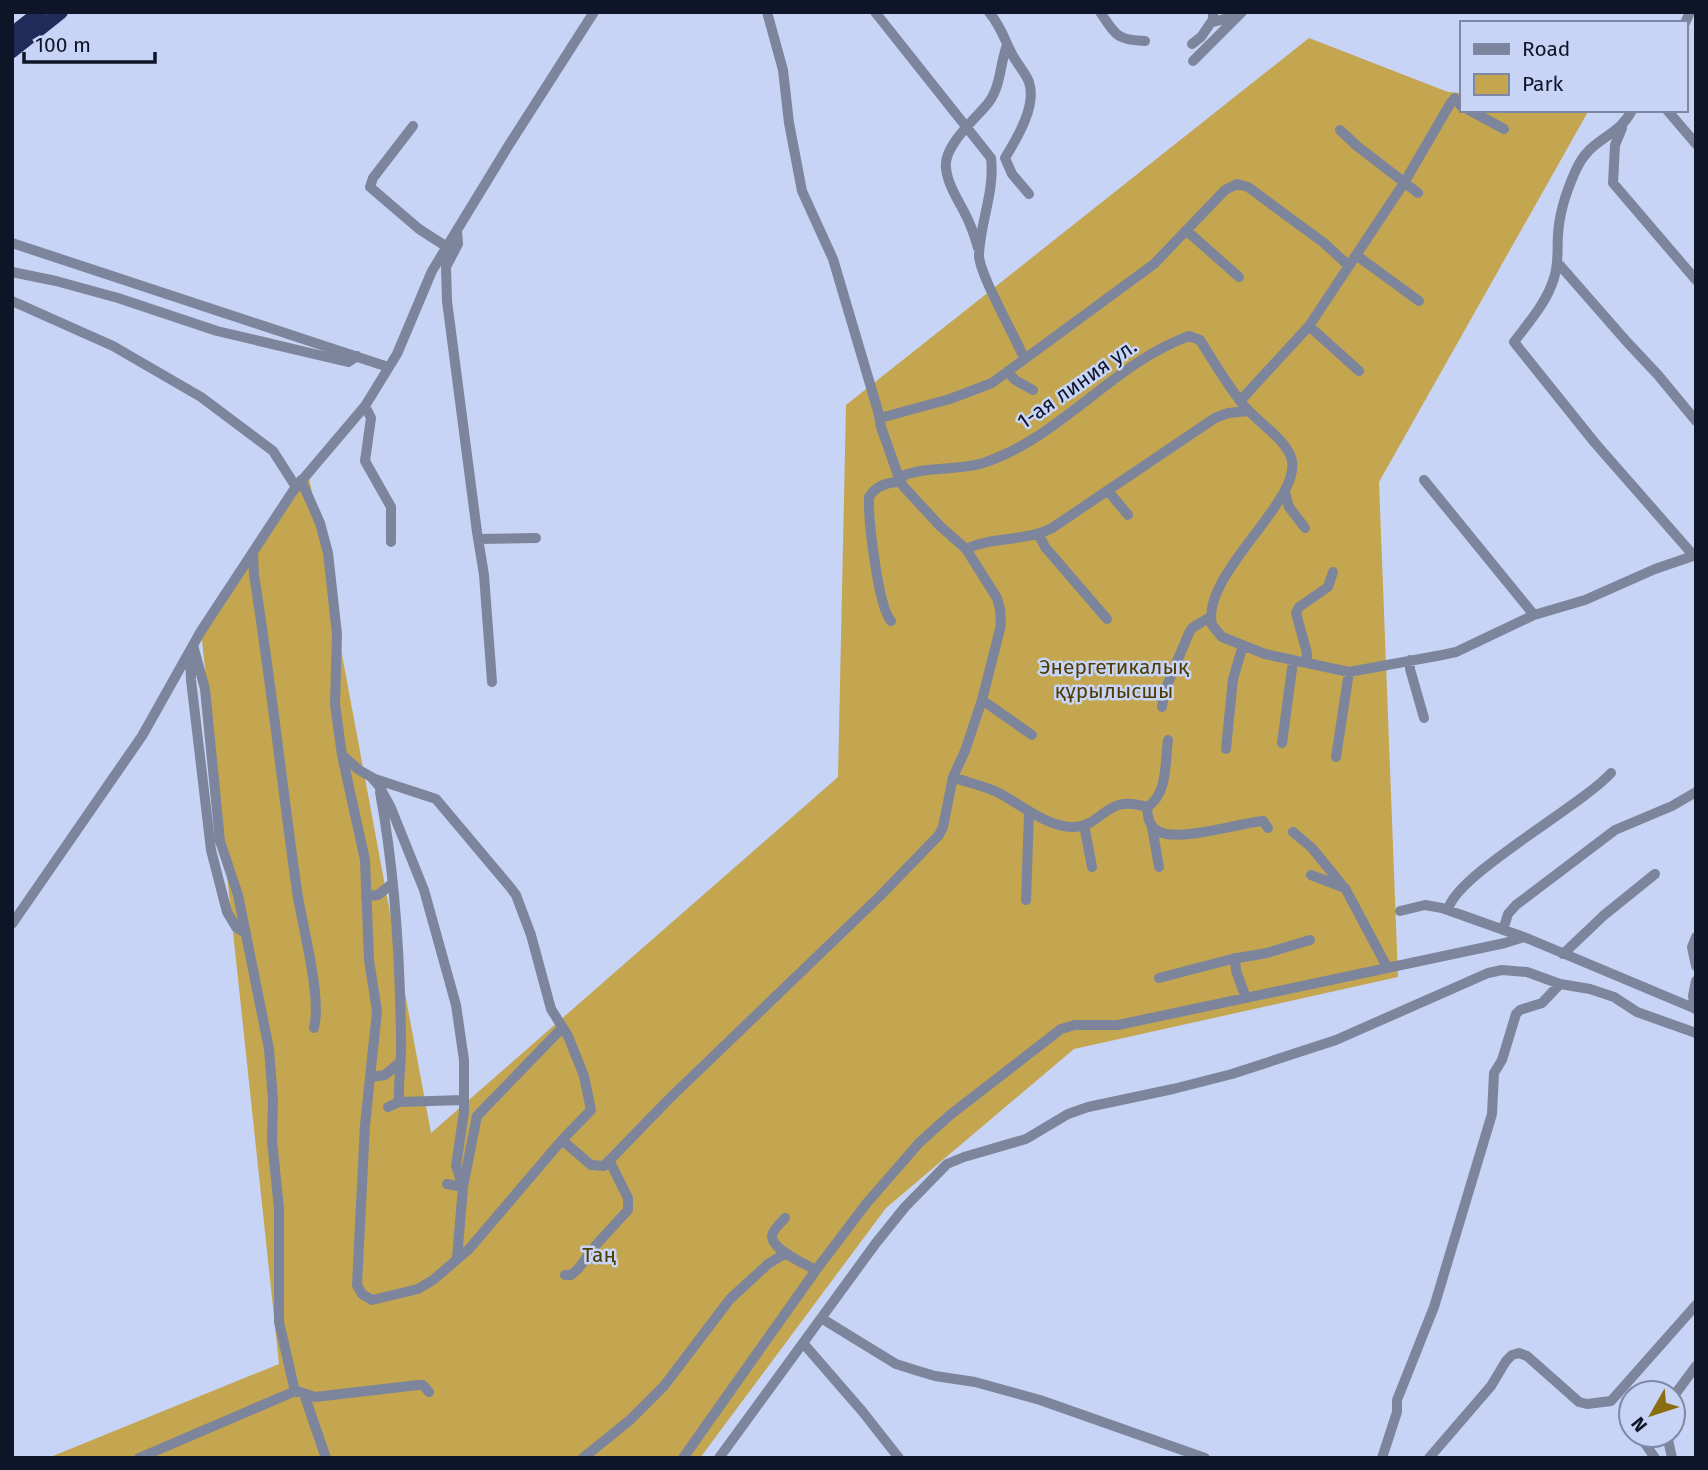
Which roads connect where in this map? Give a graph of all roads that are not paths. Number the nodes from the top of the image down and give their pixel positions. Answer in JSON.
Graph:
{"nodes":[{"id":1,"x":40,"y":12,"type":"edge"},
{"id":2,"x":61,"y":12,"type":"edge"},
{"id":3,"x":594,"y":12,"type":"edge"},
{"id":4,"x":767,"y":12,"type":"edge"},
{"id":5,"x":875,"y":12,"type":"edge"},
{"id":6,"x":1100,"y":12,"type":"edge"},
{"id":7,"x":992,"y":14,"type":"edge"},
{"id":8,"x":1240,"y":14,"type":"edge"},
{"id":9,"x":1213,"y":17,"type":"edge"},
{"id":10,"x":12,"y":34,"type":"edge"},
{"id":11,"x":1146,"y":41,"type":"dead end"},
{"id":12,"x":1192,"y":44,"type":"dead end"},
{"id":13,"x":1007,"y":45,"type":"junction"},
{"id":14,"x":12,"y":51,"type":"edge"},
{"id":15,"x":1193,"y":61,"type":"dead end"},
{"id":16,"x":1460,"y":105,"type":"edge"},
{"id":17,"x":1473,"y":112,"type":"edge"},
{"id":18,"x":1631,"y":112,"type":"edge"},
{"id":19,"x":1669,"y":112,"type":"edge"},
{"id":20,"x":966,"y":126,"type":"junction"},
{"id":21,"x":413,"y":127,"type":"dead end"},
{"id":22,"x":1622,"y":128,"type":"junction"},
{"id":23,"x":1504,"y":129,"type":"dead end"},
{"id":24,"x":1340,"y":130,"type":"dead end"},
{"id":25,"x":1696,"y":144,"type":"edge"},
{"id":26,"x":1404,"y":183,"type":"junction"},
{"id":27,"x":1418,"y":193,"type":"dead end"},
{"id":28,"x":1029,"y":194,"type":"dead end"},
{"id":29,"x":1187,"y":231,"type":"junction"},
{"id":30,"x":457,"y":232,"type":"junction"},
{"id":31,"x":12,"y":243,"type":"edge"},
{"id":32,"x":447,"y":247,"type":"junction"},
{"id":33,"x":979,"y":252,"type":"junction"},
{"id":34,"x":1356,"y":255,"type":"junction"},
{"id":35,"x":1558,"y":262,"type":"junction"},
{"id":36,"x":1349,"y":266,"type":"junction"},
{"id":37,"x":12,"y":272,"type":"edge"},
{"id":38,"x":1239,"y":277,"type":"dead end"},
{"id":39,"x":1696,"y":280,"type":"edge"},
{"id":40,"x":12,"y":301,"type":"edge"},
{"id":41,"x":1419,"y":301,"type":"dead end"},
{"id":42,"x":1309,"y":326,"type":"junction"},
{"id":43,"x":356,"y":356,"type":"junction"},
{"id":44,"x":1024,"y":358,"type":"junction"},
{"id":45,"x":388,"y":367,"type":"junction"},
{"id":46,"x":1359,"y":371,"type":"dead end"},
{"id":47,"x":1008,"y":372,"type":"junction"},
{"id":48,"x":1033,"y":390,"type":"dead end"},
{"id":49,"x":1240,"y":401,"type":"junction"},
{"id":50,"x":365,"y":406,"type":"junction"},
{"id":51,"x":1248,"y":411,"type":"junction"},
{"id":52,"x":880,"y":418,"type":"junction"},
{"id":53,"x":1696,"y":421,"type":"edge"},
{"id":54,"x":900,"y":480,"type":"junction"},
{"id":55,"x":1424,"y":480,"type":"dead end"},
{"id":56,"x":299,"y":484,"type":"junction"},
{"id":57,"x":1108,"y":491,"type":"junction"},
{"id":58,"x":1285,"y":492,"type":"junction"},
{"id":59,"x":1128,"y":515,"type":"dead end"},
{"id":60,"x":1305,"y":528,"type":"dead end"},
{"id":61,"x":1039,"y":535,"type":"junction"},
{"id":62,"x":536,"y":538,"type":"dead end"},
{"id":63,"x":478,"y":539,"type":"junction"},
{"id":64,"x":391,"y":542,"type":"dead end"},
{"id":65,"x":966,"y":549,"type":"junction"},
{"id":66,"x":253,"y":554,"type":"junction"},
{"id":67,"x":1695,"y":556,"type":"edge"},
{"id":68,"x":1333,"y":572,"type":"dead end"},
{"id":69,"x":1534,"y":615,"type":"junction"},
{"id":70,"x":1210,"y":617,"type":"junction"},
{"id":71,"x":1107,"y":619,"type":"dead end"},
{"id":72,"x":891,"y":621,"type":"dead end"},
{"id":73,"x":1243,"y":645,"type":"junction"},
{"id":74,"x":192,"y":647,"type":"junction"},
{"id":75,"x":1410,"y":660,"type":"junction"},
{"id":76,"x":1293,"y":661,"type":"junction"},
{"id":77,"x":1307,"y":663,"type":"junction"},
{"id":78,"x":1349,"y":672,"type":"junction"},
{"id":79,"x":492,"y":682,"type":"dead end"},
{"id":80,"x":982,"y":700,"type":"junction"},
{"id":81,"x":1163,"y":707,"type":"dead end"},
{"id":82,"x":1423,"y":718,"type":"dead end"},
{"id":83,"x":1032,"y":735,"type":"dead end"},
{"id":84,"x":1168,"y":740,"type":"dead end"},
{"id":85,"x":1282,"y":743,"type":"dead end"},
{"id":86,"x":1226,"y":749,"type":"dead end"},
{"id":87,"x":342,"y":755,"type":"junction"},
{"id":88,"x":1336,"y":757,"type":"dead end"},
{"id":89,"x":1611,"y":773,"type":"dead end"},
{"id":90,"x":370,"y":776,"type":"junction"},
{"id":91,"x":953,"y":777,"type":"junction"},
{"id":92,"x":379,"y":786,"type":"junction"},
{"id":93,"x":1696,"y":792,"type":"edge"},
{"id":94,"x":1147,"y":807,"type":"junction"},
{"id":95,"x":1029,"y":813,"type":"junction"},
{"id":96,"x":1084,"y":825,"type":"junction"},
{"id":97,"x":1152,"y":826,"type":"junction"},
{"id":98,"x":218,"y":827,"type":"junction"},
{"id":99,"x":1268,"y":828,"type":"dead end"},
{"id":100,"x":1293,"y":832,"type":"dead end"},
{"id":101,"x":210,"y":843,"type":"junction"},
{"id":102,"x":1092,"y":867,"type":"dead end"},
{"id":103,"x":1159,"y":867,"type":"dead end"},
{"id":104,"x":1655,"y":874,"type":"dead end"},
{"id":105,"x":1311,"y":875,"type":"dead end"},
{"id":106,"x":393,"y":883,"type":"junction"},
{"id":107,"x":1342,"y":885,"type":"junction"},
{"id":108,"x":366,"y":896,"type":"junction"},
{"id":109,"x":1026,"y":900,"type":"dead end"},
{"id":110,"x":1448,"y":910,"type":"junction"},
{"id":111,"x":1400,"y":911,"type":"dead end"},
{"id":112,"x":12,"y":924,"type":"edge"},
{"id":113,"x":1503,"y":930,"type":"junction"},
{"id":114,"x":245,"y":933,"type":"junction"},
{"id":115,"x":1524,"y":937,"type":"junction"},
{"id":116,"x":1696,"y":937,"type":"edge"},
{"id":117,"x":1310,"y":940,"type":"dead end"},
{"id":118,"x":1563,"y":954,"type":"junction"},
{"id":119,"x":1235,"y":958,"type":"junction"},
{"id":120,"x":1696,"y":966,"type":"edge"},
{"id":121,"x":1387,"y":967,"type":"junction"},
{"id":122,"x":1159,"y":978,"type":"dead end"},
{"id":123,"x":1696,"y":981,"type":"edge"},
{"id":124,"x":1560,"y":984,"type":"junction"},
{"id":125,"x":1245,"y":998,"type":"junction"},
{"id":126,"x":1696,"y":1009,"type":"edge"},
{"id":127,"x":314,"y":1028,"type":"dead end"},
{"id":128,"x":562,"y":1028,"type":"junction"},
{"id":129,"x":1696,"y":1032,"type":"edge"},
{"id":130,"x":400,"y":1061,"type":"junction"},
{"id":131,"x":371,"y":1077,"type":"junction"},
{"id":132,"x":463,"y":1100,"type":"junction"},
{"id":133,"x":399,"y":1102,"type":"junction"},
{"id":134,"x":388,"y":1107,"type":"dead end"},
{"id":135,"x":562,"y":1140,"type":"junction"},
{"id":136,"x":609,"y":1160,"type":"junction"},
{"id":137,"x":447,"y":1184,"type":"dead end"},
{"id":138,"x":463,"y":1187,"type":"junction"},
{"id":139,"x":785,"y":1218,"type":"dead end"},
{"id":140,"x":788,"y":1254,"type":"junction"},
{"id":141,"x":457,"y":1258,"type":"junction"},
{"id":142,"x":816,"y":1270,"type":"junction"},
{"id":143,"x":565,"y":1275,"type":"dead end"},
{"id":144,"x":1696,"y":1305,"type":"edge"},
{"id":145,"x":821,"y":1318,"type":"junction"},
{"id":146,"x":803,"y":1343,"type":"junction"},
{"id":147,"x":429,"y":1392,"type":"dead end"},
{"id":148,"x":298,"y":1393,"type":"junction"},
{"id":149,"x":139,"y":1458,"type":"edge"},
{"id":150,"x":326,"y":1458,"type":"edge"},
{"id":151,"x":583,"y":1458,"type":"edge"},
{"id":152,"x":683,"y":1458,"type":"edge"},
{"id":153,"x":719,"y":1458,"type":"edge"},
{"id":154,"x":899,"y":1458,"type":"edge"},
{"id":155,"x":1205,"y":1458,"type":"edge"},
{"id":156,"x":1382,"y":1458,"type":"edge"},
{"id":157,"x":1429,"y":1458,"type":"edge"}],
"edges":[{"from":1,"to":10,"type":"highway"},
{"from":2,"to":14,"type":"highway"},
{"from":3,"to":30,"type":"street"},
{"from":4,"to":52,"type":"street"},
{"from":5,"to":20,"type":"street"},
{"from":6,"to":11,"type":"street"},
{"from":7,"to":13,"type":"street"},
{"from":8,"to":9,"type":"street"},
{"from":8,"to":15,"type":"street"},
{"from":9,"to":12,"type":"street"},
{"from":13,"to":20,"type":"street"},
{"from":13,"to":28,"type":"street"},
{"from":16,"to":26,"type":"street"},
{"from":17,"to":23,"type":"street"},
{"from":18,"to":22,"type":"street"},
{"from":19,"to":25,"type":"street"},
{"from":20,"to":33,"type":"street"},
{"from":20,"to":33,"type":"street"},
{"from":21,"to":32,"type":"street"},
{"from":22,"to":35,"type":"street"},
{"from":22,"to":39,"type":"street"},
{"from":24,"to":26,"type":"street"},
{"from":26,"to":27,"type":"street"},
{"from":26,"to":34,"type":"street"},
{"from":29,"to":36,"type":"street"},
{"from":29,"to":38,"type":"street"},
{"from":29,"to":44,"type":"street"},
{"from":30,"to":32,"type":"street"},
{"from":30,"to":63,"type":"street"},
{"from":31,"to":43,"type":"street"},
{"from":32,"to":45,"type":"street"},
{"from":33,"to":44,"type":"street"},
{"from":34,"to":36,"type":"street"},
{"from":34,"to":41,"type":"street"},
{"from":35,"to":53,"type":"street"},
{"from":35,"to":67,"type":"street"},
{"from":36,"to":42,"type":"street"},
{"from":37,"to":43,"type":"street"},
{"from":40,"to":56,"type":"street"},
{"from":42,"to":46,"type":"street"},
{"from":42,"to":49,"type":"street"},
{"from":43,"to":45,"type":"street"},
{"from":44,"to":47,"type":"street"},
{"from":45,"to":50,"type":"street"},
{"from":47,"to":48,"type":"street"},
{"from":47,"to":52,"type":"street"},
{"from":49,"to":51,"type":"street"},
{"from":49,"to":54,"type":"street","name":"1-ая линия ул."},
{"from":50,"to":56,"type":"street"},
{"from":50,"to":64,"type":"street"},
{"from":51,"to":57,"type":"street"},
{"from":51,"to":58,"type":"street"},
{"from":52,"to":54,"type":"street"},
{"from":54,"to":65,"type":"street"},
{"from":54,"to":72,"type":"street","name":"1-ая линия ул."},
{"from":55,"to":69,"type":"street"},
{"from":56,"to":66,"type":"street"},
{"from":56,"to":87,"type":"street"},
{"from":57,"to":59,"type":"street"},
{"from":57,"to":61,"type":"street"},
{"from":58,"to":60,"type":"street"},
{"from":58,"to":70,"type":"street"},
{"from":61,"to":65,"type":"street"},
{"from":61,"to":71,"type":"street"},
{"from":62,"to":63,"type":"street"},
{"from":63,"to":79,"type":"street"},
{"from":65,"to":80,"type":"street"},
{"from":66,"to":74,"type":"street"},
{"from":66,"to":127,"type":"street"},
{"from":67,"to":69,"type":"street"},
{"from":68,"to":77,"type":"street"},
{"from":69,"to":75,"type":"street"},
{"from":70,"to":73,"type":"street"},
{"from":70,"to":81,"type":"street"},
{"from":73,"to":76,"type":"street"},
{"from":73,"to":86,"type":"street"},
{"from":74,"to":98,"type":"street"},
{"from":74,"to":101,"type":"street"},
{"from":74,"to":112,"type":"street"},
{"from":75,"to":78,"type":"street"},
{"from":75,"to":82,"type":"street"},
{"from":76,"to":77,"type":"street"},
{"from":76,"to":85,"type":"street"},
{"from":77,"to":78,"type":"street"},
{"from":78,"to":88,"type":"street"},
{"from":80,"to":83,"type":"street"},
{"from":80,"to":91,"type":"street"},
{"from":84,"to":94,"type":"street"},
{"from":87,"to":90,"type":"street"},
{"from":87,"to":108,"type":"street"},
{"from":89,"to":110,"type":"street"},
{"from":90,"to":92,"type":"street"},
{"from":90,"to":128,"type":"street"},
{"from":91,"to":95,"type":"street"},
{"from":91,"to":136,"type":"street"},
{"from":92,"to":106,"type":"street"},
{"from":92,"to":132,"type":"street"},
{"from":93,"to":113,"type":"street"},
{"from":94,"to":96,"type":"street"},
{"from":94,"to":97,"type":"street"},
{"from":95,"to":96,"type":"street"},
{"from":95,"to":109,"type":"street"},
{"from":96,"to":102,"type":"street"},
{"from":97,"to":99,"type":"street"},
{"from":97,"to":103,"type":"street"},
{"from":98,"to":101,"type":"street"},
{"from":98,"to":114,"type":"street"},
{"from":100,"to":107,"type":"street"},
{"from":101,"to":114,"type":"street"},
{"from":104,"to":118,"type":"street"},
{"from":105,"to":107,"type":"street"},
{"from":106,"to":108,"type":"street"},
{"from":106,"to":130,"type":"street"},
{"from":107,"to":121,"type":"street"},
{"from":108,"to":131,"type":"street"},
{"from":110,"to":111,"type":"street"},
{"from":110,"to":113,"type":"street"},
{"from":113,"to":115,"type":"street"},
{"from":114,"to":148,"type":"street"},
{"from":115,"to":118,"type":"street"},
{"from":115,"to":121,"type":"street"},
{"from":116,"to":120,"type":"street"},
{"from":117,"to":119,"type":"street"},
{"from":118,"to":126,"type":"street"},
{"from":119,"to":122,"type":"street"},
{"from":119,"to":125,"type":"street"},
{"from":121,"to":125,"type":"street"},
{"from":123,"to":126,"type":"street"},
{"from":124,"to":129,"type":"street"},
{"from":124,"to":145,"type":"street"},
{"from":124,"to":156,"type":"street"},
{"from":125,"to":142,"type":"street"},
{"from":128,"to":135,"type":"street"},
{"from":128,"to":138,"type":"street"},
{"from":130,"to":131,"type":"street"},
{"from":130,"to":133,"type":"street"},
{"from":131,"to":141,"type":"street"},
{"from":132,"to":133,"type":"street"},
{"from":132,"to":138,"type":"street"},
{"from":133,"to":134,"type":"street"},
{"from":135,"to":136,"type":"street"},
{"from":135,"to":141,"type":"street"},
{"from":136,"to":143,"type":"street"},
{"from":137,"to":138,"type":"street"},
{"from":138,"to":141,"type":"street"},
{"from":139,"to":140,"type":"street"},
{"from":140,"to":142,"type":"street"},
{"from":140,"to":151,"type":"street"},
{"from":142,"to":152,"type":"street"},
{"from":144,"to":157,"type":"street"},
{"from":145,"to":146,"type":"street"},
{"from":145,"to":155,"type":"street"},
{"from":146,"to":153,"type":"street"},
{"from":146,"to":154,"type":"street"},
{"from":147,"to":148,"type":"street"},
{"from":148,"to":149,"type":"street"},
{"from":148,"to":150,"type":"street"}]}
